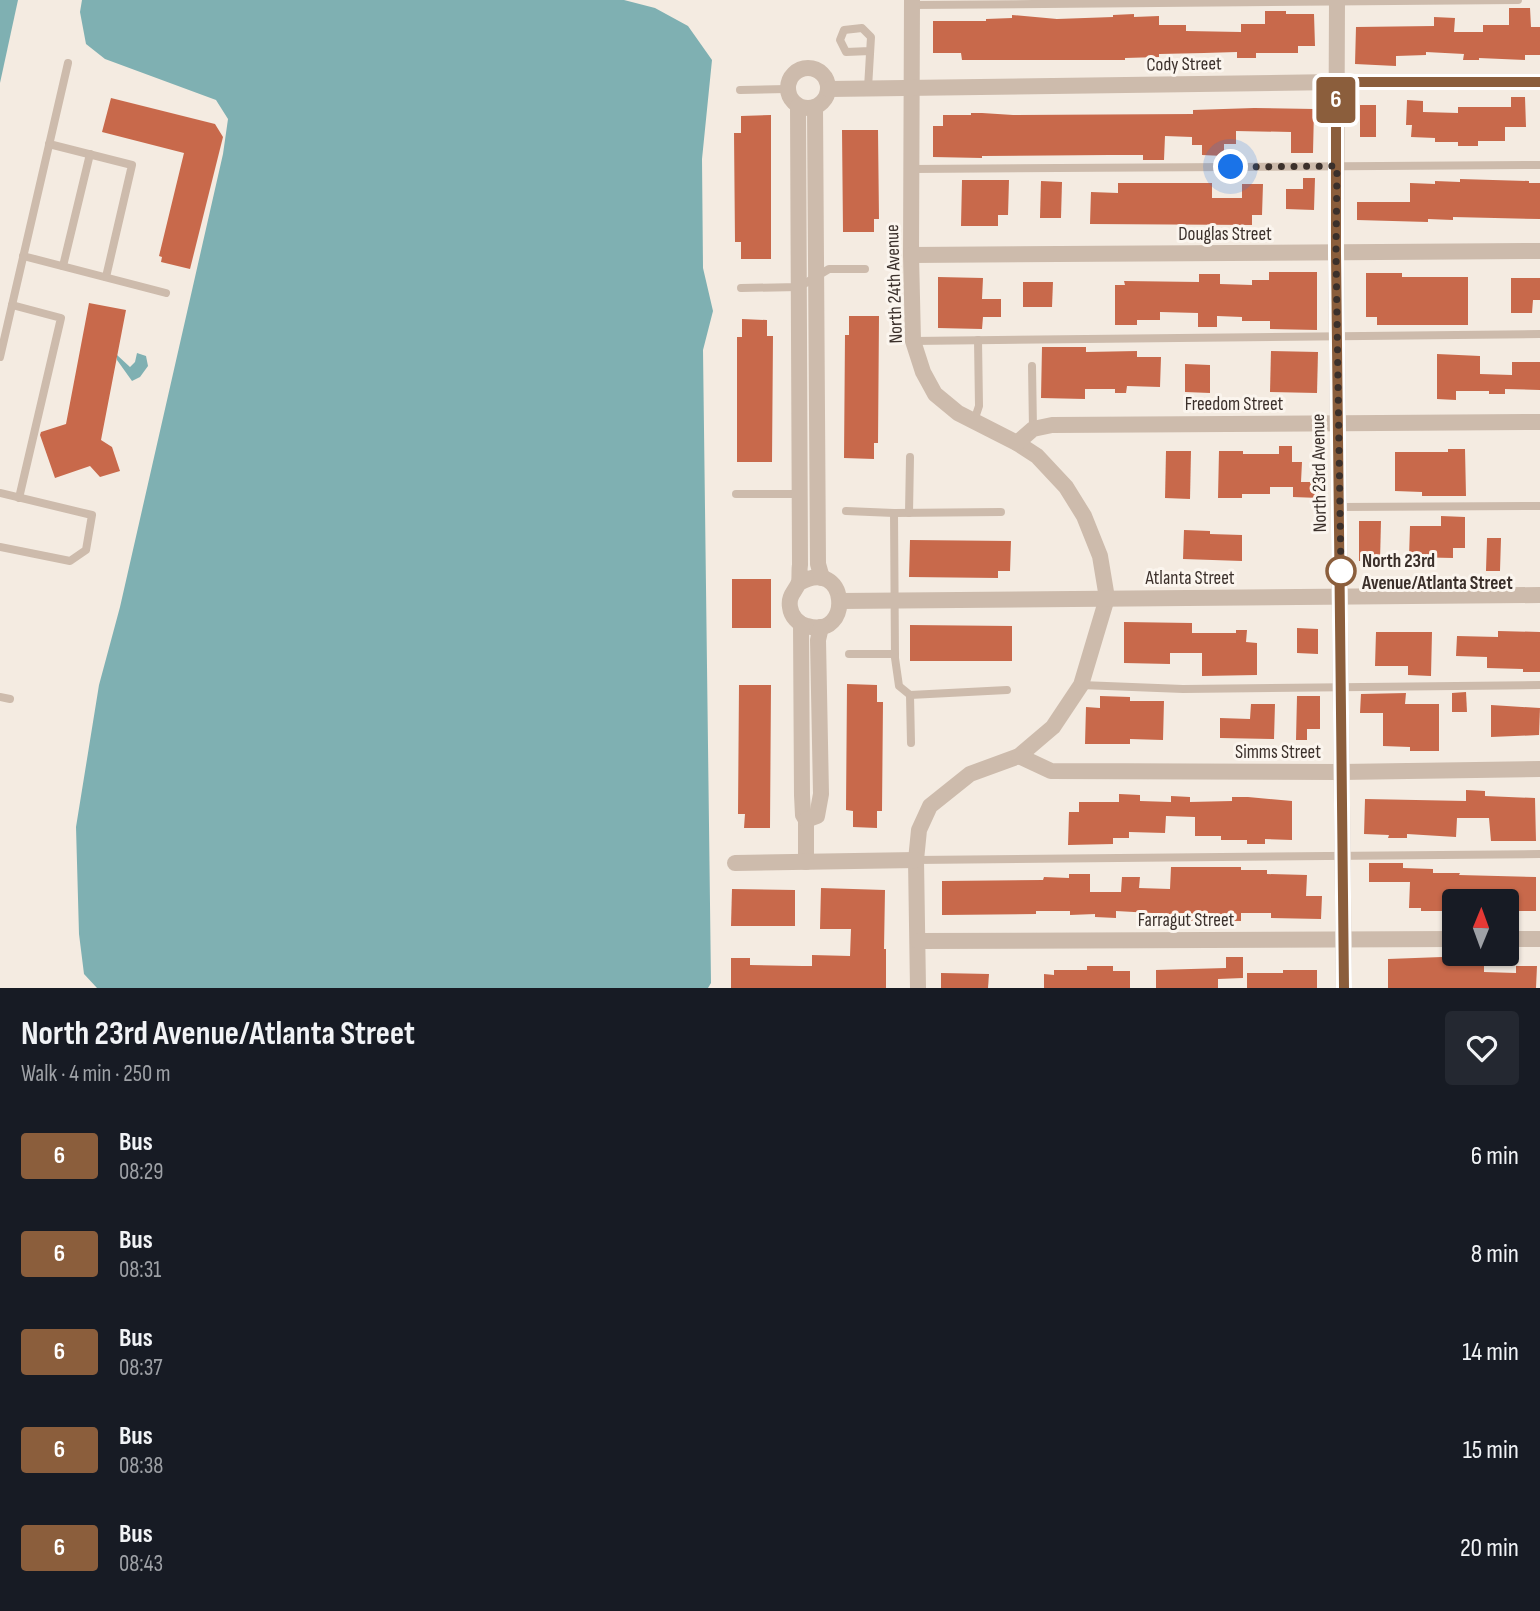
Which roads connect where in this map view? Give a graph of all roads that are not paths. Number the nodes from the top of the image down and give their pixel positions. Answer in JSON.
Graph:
{"nodes":[{"id":1,"x":1518,"y":0,"type":"edge"},
{"id":2,"x":1337,"y":1,"type":"edge"},
{"id":3,"x":912,"y":2,"type":"edge"},
{"id":4,"x":870,"y":51,"type":"dead end"},
{"id":5,"x":68,"y":63,"type":"dead end"},
{"id":6,"x":1336,"y":82,"type":"junction"},
{"id":7,"x":1540,"y":82,"type":"edge"},
{"id":8,"x":868,"y":88,"type":"junction"},
{"id":9,"x":912,"y":88,"type":"junction"},
{"id":10,"x":787,"y":89,"type":"junction"},
{"id":11,"x":828,"y":89,"type":"junction"},
{"id":12,"x":740,"y":90,"type":"dead end"},
{"id":13,"x":798,"y":106,"type":"junction"},
{"id":14,"x":816,"y":107,"type":"junction"},
{"id":15,"x":49,"y":144,"type":"junction"},
{"id":16,"x":90,"y":154,"type":"junction"},
{"id":17,"x":1540,"y":165,"type":"edge"},
{"id":18,"x":1337,"y":166,"type":"junction"},
{"id":19,"x":913,"y":169,"type":"junction"},
{"id":20,"x":1540,"y":251,"type":"edge"},
{"id":21,"x":1336,"y":253,"type":"junction"},
{"id":22,"x":911,"y":255,"type":"junction"},
{"id":23,"x":23,"y":256,"type":"junction"},
{"id":24,"x":63,"y":266,"type":"junction"},
{"id":25,"x":865,"y":269,"type":"dead end"},
{"id":26,"x":106,"y":277,"type":"junction"},
{"id":27,"x":816,"y":278,"type":"junction"},
{"id":28,"x":799,"y":287,"type":"junction"},
{"id":29,"x":741,"y":288,"type":"dead end"},
{"id":30,"x":166,"y":293,"type":"dead end"},
{"id":31,"x":12,"y":305,"type":"junction"},
{"id":32,"x":1540,"y":334,"type":"edge"},
{"id":33,"x":1337,"y":336,"type":"junction"},
{"id":34,"x":978,"y":340,"type":"junction"},
{"id":35,"x":913,"y":341,"type":"junction"},
{"id":36,"x":0,"y":357,"type":"edge"},
{"id":37,"x":1032,"y":366,"type":"dead end"},
{"id":38,"x":974,"y":421,"type":"junction"},
{"id":39,"x":1540,"y":422,"type":"edge"},
{"id":40,"x":1338,"y":423,"type":"junction"},
{"id":41,"x":1033,"y":429,"type":"junction"},
{"id":42,"x":1017,"y":443,"type":"junction"},
{"id":43,"x":910,"y":457,"type":"dead end"},
{"id":44,"x":0,"y":493,"type":"edge"},
{"id":45,"x":736,"y":494,"type":"dead end"},
{"id":46,"x":799,"y":494,"type":"junction"},
{"id":47,"x":19,"y":498,"type":"junction"},
{"id":48,"x":1540,"y":506,"type":"edge"},
{"id":49,"x":1339,"y":507,"type":"junction"},
{"id":50,"x":846,"y":511,"type":"dead end"},
{"id":51,"x":1001,"y":512,"type":"dead end"},
{"id":52,"x":894,"y":513,"type":"junction"},
{"id":53,"x":909,"y":513,"type":"junction"},
{"id":54,"x":0,"y":547,"type":"edge"},
{"id":55,"x":822,"y":578,"type":"junction"},
{"id":56,"x":799,"y":583,"type":"junction"},
{"id":57,"x":1540,"y":595,"type":"edge"},
{"id":58,"x":1107,"y":598,"type":"junction"},
{"id":59,"x":1341,"y":598,"type":"junction"},
{"id":60,"x":840,"y":601,"type":"junction"},
{"id":61,"x":895,"y":601,"type":"junction"},
{"id":62,"x":801,"y":624,"type":"junction"},
{"id":63,"x":821,"y":627,"type":"junction"},
{"id":64,"x":849,"y":654,"type":"dead end"},
{"id":65,"x":895,"y":654,"type":"junction"},
{"id":66,"x":1082,"y":685,"type":"junction"},
{"id":67,"x":1540,"y":685,"type":"edge"},
{"id":68,"x":1341,"y":687,"type":"junction"},
{"id":69,"x":1007,"y":690,"type":"dead end"},
{"id":70,"x":910,"y":695,"type":"junction"},
{"id":71,"x":0,"y":697,"type":"edge"},
{"id":72,"x":10,"y":699,"type":"dead end"},
{"id":73,"x":911,"y":743,"type":"dead end"},
{"id":74,"x":1019,"y":756,"type":"junction"},
{"id":75,"x":1540,"y":769,"type":"edge"},
{"id":76,"x":1341,"y":772,"type":"junction"},
{"id":77,"x":806,"y":820,"type":"junction"},
{"id":78,"x":1540,"y":854,"type":"edge"},
{"id":79,"x":1342,"y":856,"type":"junction"},
{"id":80,"x":916,"y":860,"type":"junction"},
{"id":81,"x":806,"y":862,"type":"junction"},
{"id":82,"x":735,"y":863,"type":"dead end"},
{"id":83,"x":1344,"y":939,"type":"junction"},
{"id":84,"x":1442,"y":939,"type":"edge"},
{"id":85,"x":1519,"y":939,"type":"edge"},
{"id":86,"x":1540,"y":939,"type":"edge"},
{"id":87,"x":918,"y":941,"type":"junction"},
{"id":88,"x":918,"y":988,"type":"edge"},
{"id":89,"x":1344,"y":988,"type":"edge"}],
"edges":[{"from":1,"to":2,"type":"lane"},
{"from":2,"to":3,"type":"lane"},
{"from":2,"to":6,"type":"street","name":"North 23rd Avenue"},
{"from":3,"to":9,"type":"street","name":"North 24th Avenue"},
{"from":4,"to":8,"type":"lane"},
{"from":5,"to":15,"type":"lane"},
{"from":6,"to":7,"type":"street","name":"Cody Street"},
{"from":6,"to":9,"type":"street","name":"Cody Street"},
{"from":6,"to":18,"type":"street","name":"North 23rd Avenue"},
{"from":8,"to":9,"type":"street","name":"Cody Street"},
{"from":8,"to":11,"type":"street","name":"Cody Street"},
{"from":9,"to":19,"type":"street","name":"North 24th Avenue"},
{"from":10,"to":11,"type":"street"},
{"from":10,"to":12,"type":"lane"},
{"from":10,"to":13,"type":"street"},
{"from":11,"to":14,"type":"street"},
{"from":13,"to":14,"type":"street"},
{"from":13,"to":28,"type":"street"},
{"from":14,"to":27,"type":"street"},
{"from":15,"to":16,"type":"lane"},
{"from":15,"to":23,"type":"lane"},
{"from":16,"to":24,"type":"lane"},
{"from":16,"to":26,"type":"lane"},
{"from":17,"to":18,"type":"lane"},
{"from":18,"to":19,"type":"lane"},
{"from":18,"to":21,"type":"street","name":"North 23rd Avenue"},
{"from":19,"to":22,"type":"street","name":"North 24th Avenue"},
{"from":20,"to":21,"type":"street","name":"Douglas Street"},
{"from":21,"to":22,"type":"street","name":"Douglas Street"},
{"from":21,"to":33,"type":"street","name":"North 23rd Avenue"},
{"from":22,"to":35,"type":"street","name":"North 24th Avenue"},
{"from":23,"to":24,"type":"lane"},
{"from":23,"to":31,"type":"lane"},
{"from":24,"to":26,"type":"lane"},
{"from":25,"to":27,"type":"lane"},
{"from":26,"to":30,"type":"lane"},
{"from":27,"to":28,"type":"lane"},
{"from":27,"to":55,"type":"street"},
{"from":28,"to":29,"type":"lane"},
{"from":28,"to":46,"type":"street"},
{"from":31,"to":36,"type":"lane"},
{"from":31,"to":47,"type":"lane"},
{"from":32,"to":33,"type":"lane"},
{"from":33,"to":34,"type":"lane"},
{"from":33,"to":40,"type":"street","name":"North 23rd Avenue"},
{"from":34,"to":35,"type":"lane"},
{"from":34,"to":38,"type":"lane"},
{"from":35,"to":38,"type":"street","name":"North 24th Avenue"},
{"from":37,"to":41,"type":"lane"},
{"from":38,"to":42,"type":"street","name":"North 24th Avenue"},
{"from":39,"to":40,"type":"street","name":"Freedom Street"},
{"from":40,"to":41,"type":"street","name":"Freedom Street"},
{"from":40,"to":49,"type":"street","name":"North 23rd Avenue"},
{"from":41,"to":42,"type":"street"},
{"from":42,"to":58,"type":"street","name":"North 24th Avenue"},
{"from":43,"to":53,"type":"lane"},
{"from":44,"to":47,"type":"lane"},
{"from":45,"to":46,"type":"lane"},
{"from":46,"to":56,"type":"street"},
{"from":47,"to":54,"type":"lane"},
{"from":48,"to":49,"type":"lane"},
{"from":49,"to":59,"type":"street","name":"North 23rd Avenue"},
{"from":50,"to":52,"type":"lane"},
{"from":51,"to":53,"type":"lane"},
{"from":52,"to":53,"type":"lane"},
{"from":52,"to":61,"type":"lane"},
{"from":55,"to":56,"type":"street"},
{"from":55,"to":60,"type":"street"},
{"from":56,"to":62,"type":"street"},
{"from":57,"to":59,"type":"street","name":"Atlanta Street"},
{"from":58,"to":59,"type":"street","name":"Atlanta Street"},
{"from":58,"to":61,"type":"street","name":"Atlanta Street"},
{"from":58,"to":66,"type":"street","name":"North 24th Avenue"},
{"from":59,"to":68,"type":"street","name":"North 23rd Avenue"},
{"from":60,"to":61,"type":"street","name":"Atlanta Street"},
{"from":60,"to":63,"type":"street"},
{"from":61,"to":65,"type":"lane"},
{"from":62,"to":63,"type":"street"},
{"from":62,"to":77,"type":"street"},
{"from":63,"to":77,"type":"street"},
{"from":64,"to":65,"type":"lane"},
{"from":65,"to":70,"type":"lane"},
{"from":66,"to":68,"type":"lane"},
{"from":66,"to":74,"type":"street","name":"North 24th Avenue"},
{"from":67,"to":68,"type":"lane"},
{"from":68,"to":76,"type":"street","name":"North 23rd Avenue"},
{"from":69,"to":70,"type":"lane"},
{"from":70,"to":73,"type":"lane"},
{"from":71,"to":72,"type":"lane"},
{"from":74,"to":76,"type":"street","name":"Simms Street"},
{"from":74,"to":80,"type":"street","name":"North 24th Avenue"},
{"from":75,"to":76,"type":"street","name":"Simms Street"},
{"from":76,"to":79,"type":"street","name":"North 23rd Avenue"},
{"from":77,"to":81,"type":"street"},
{"from":78,"to":79,"type":"lane"},
{"from":79,"to":80,"type":"lane"},
{"from":79,"to":83,"type":"street","name":"North 23rd Avenue"},
{"from":80,"to":81,"type":"street"},
{"from":80,"to":87,"type":"street","name":"North 24th Avenue"},
{"from":81,"to":82,"type":"street"},
{"from":83,"to":84,"type":"street","name":"Farragut Street"},
{"from":83,"to":87,"type":"street","name":"Farragut Street"},
{"from":83,"to":89,"type":"street","name":"North 23rd Avenue"},
{"from":85,"to":86,"type":"street"},
{"from":87,"to":88,"type":"street","name":"North 24th Avenue"}]}
